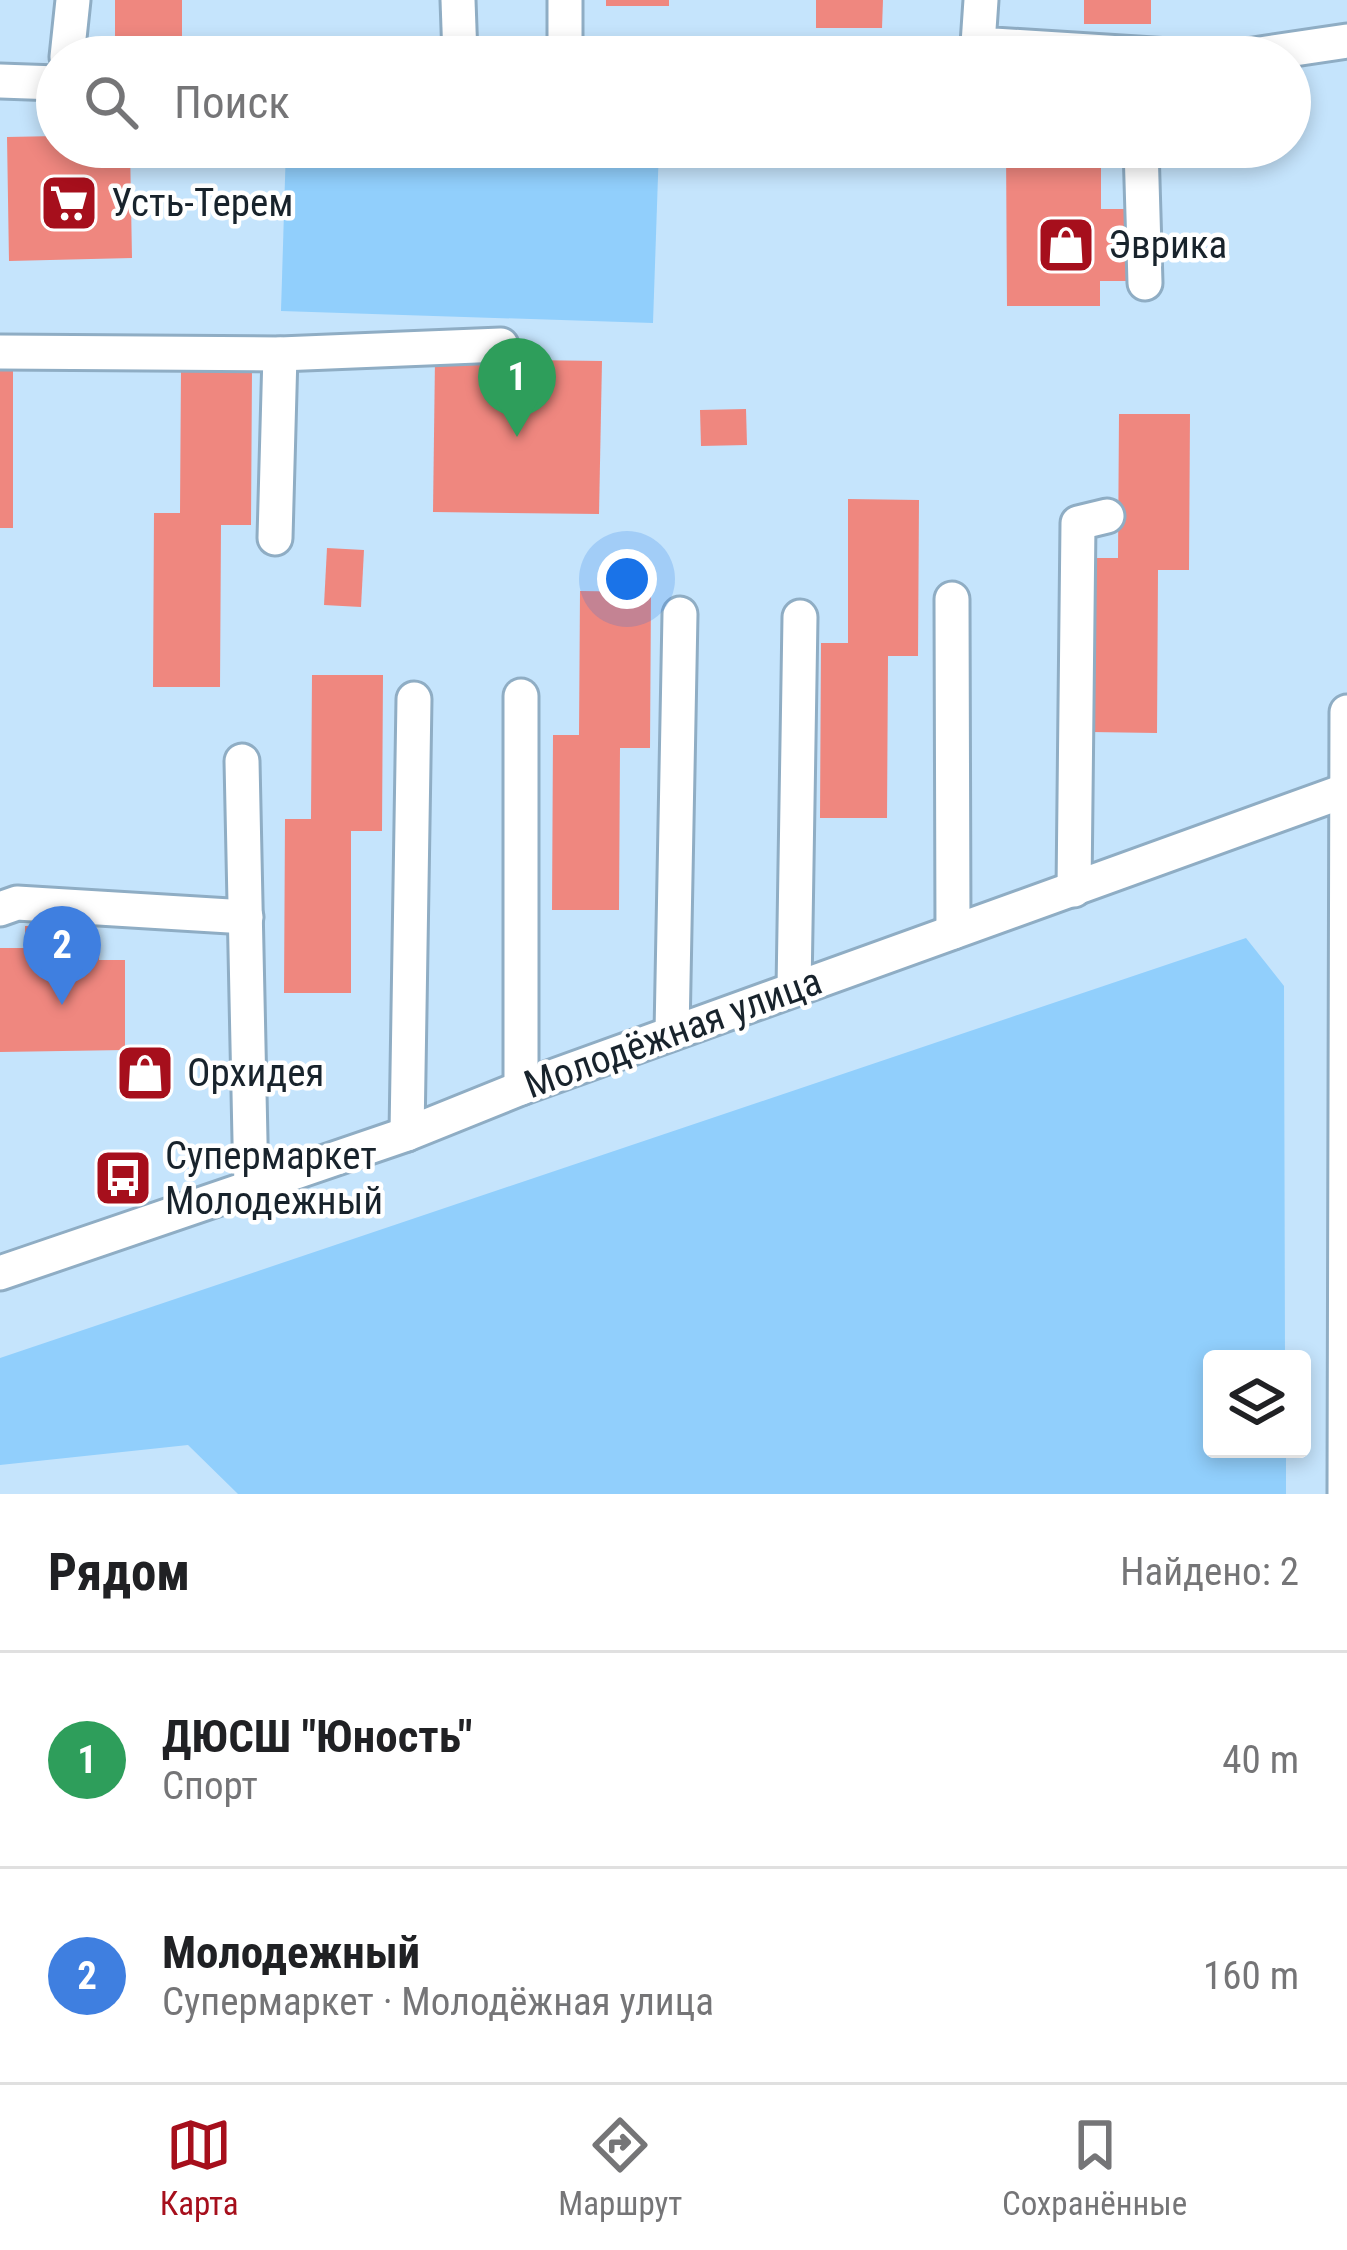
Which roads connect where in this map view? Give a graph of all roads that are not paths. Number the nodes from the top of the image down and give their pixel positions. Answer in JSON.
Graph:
{"nodes":[{"id":1,"x":74,"y":0,"type":"edge"},
{"id":2,"x":458,"y":0,"type":"edge"},
{"id":3,"x":565,"y":0,"type":"edge"},
{"id":4,"x":981,"y":0,"type":"edge"},
{"id":5,"x":70,"y":36,"type":"edge"},
{"id":6,"x":459,"y":36,"type":"edge"},
{"id":7,"x":565,"y":36,"type":"edge"},
{"id":8,"x":979,"y":36,"type":"edge"},
{"id":9,"x":1347,"y":41,"type":"edge"},
{"id":10,"x":1311,"y":46,"type":"edge"},
{"id":11,"x":0,"y":82,"type":"edge"},
{"id":12,"x":36,"y":83,"type":"edge"},
{"id":13,"x":1142,"y":168,"type":"edge"},
{"id":14,"x":1145,"y":283,"type":"dead end"},
{"id":15,"x":501,"y":345,"type":"dead end"},
{"id":16,"x":0,"y":352,"type":"edge"},
{"id":17,"x":280,"y":354,"type":"junction"},
{"id":18,"x":1107,"y":516,"type":"dead end"},
{"id":19,"x":275,"y":538,"type":"dead end"},
{"id":20,"x":952,"y":599,"type":"dead end"},
{"id":21,"x":680,"y":614,"type":"dead end"},
{"id":22,"x":800,"y":616,"type":"dead end"},
{"id":23,"x":521,"y":696,"type":"dead end"},
{"id":24,"x":414,"y":699,"type":"dead end"},
{"id":25,"x":1347,"y":712,"type":"edge"},
{"id":26,"x":242,"y":761,"type":"dead end"},
{"id":27,"x":1346,"y":790,"type":"edge"},
{"id":28,"x":1074,"y":890,"type":"junction"},
{"id":29,"x":0,"y":909,"type":"edge"},
{"id":30,"x":246,"y":917,"type":"junction"},
{"id":31,"x":953,"y":932,"type":"junction"},
{"id":32,"x":794,"y":989,"type":"junction"},
{"id":33,"x":672,"y":1034,"type":"junction"},
{"id":34,"x":520,"y":1088,"type":"junction"},
{"id":35,"x":407,"y":1134,"type":"junction"},
{"id":36,"x":250,"y":1187,"type":"junction"},
{"id":37,"x":0,"y":1273,"type":"edge"},
{"id":38,"x":1345,"y":1494,"type":"edge"}],
"edges":[{"from":1,"to":5,"type":"street"},
{"from":2,"to":6,"type":"street"},
{"from":3,"to":7,"type":"street"},
{"from":4,"to":8,"type":"street"},
{"from":9,"to":10,"type":"street"},
{"from":11,"to":12,"type":"street"},
{"from":13,"to":14,"type":"street"},
{"from":15,"to":17,"type":"street"},
{"from":16,"to":17,"type":"street"},
{"from":17,"to":19,"type":"street"},
{"from":18,"to":28,"type":"street"},
{"from":20,"to":31,"type":"street"},
{"from":21,"to":33,"type":"street"},
{"from":22,"to":32,"type":"street"},
{"from":23,"to":34,"type":"street"},
{"from":24,"to":35,"type":"street"},
{"from":25,"to":27,"type":"street"},
{"from":26,"to":30,"type":"street"},
{"from":27,"to":28,"type":"street","name":"Молодёжная улица"},
{"from":27,"to":38,"type":"street"},
{"from":28,"to":31,"type":"street","name":"Молодёжная улица"},
{"from":29,"to":30,"type":"street"},
{"from":30,"to":36,"type":"street"},
{"from":31,"to":32,"type":"street","name":"Молодёжная улица"},
{"from":32,"to":33,"type":"street","name":"Молодёжная улица"},
{"from":33,"to":34,"type":"street","name":"Молодёжная улица"},
{"from":34,"to":35,"type":"street","name":"Молодёжная улица"},
{"from":35,"to":36,"type":"street","name":"Молодёжная улица"},
{"from":36,"to":37,"type":"street","name":"Молодёжная улица"}]}
